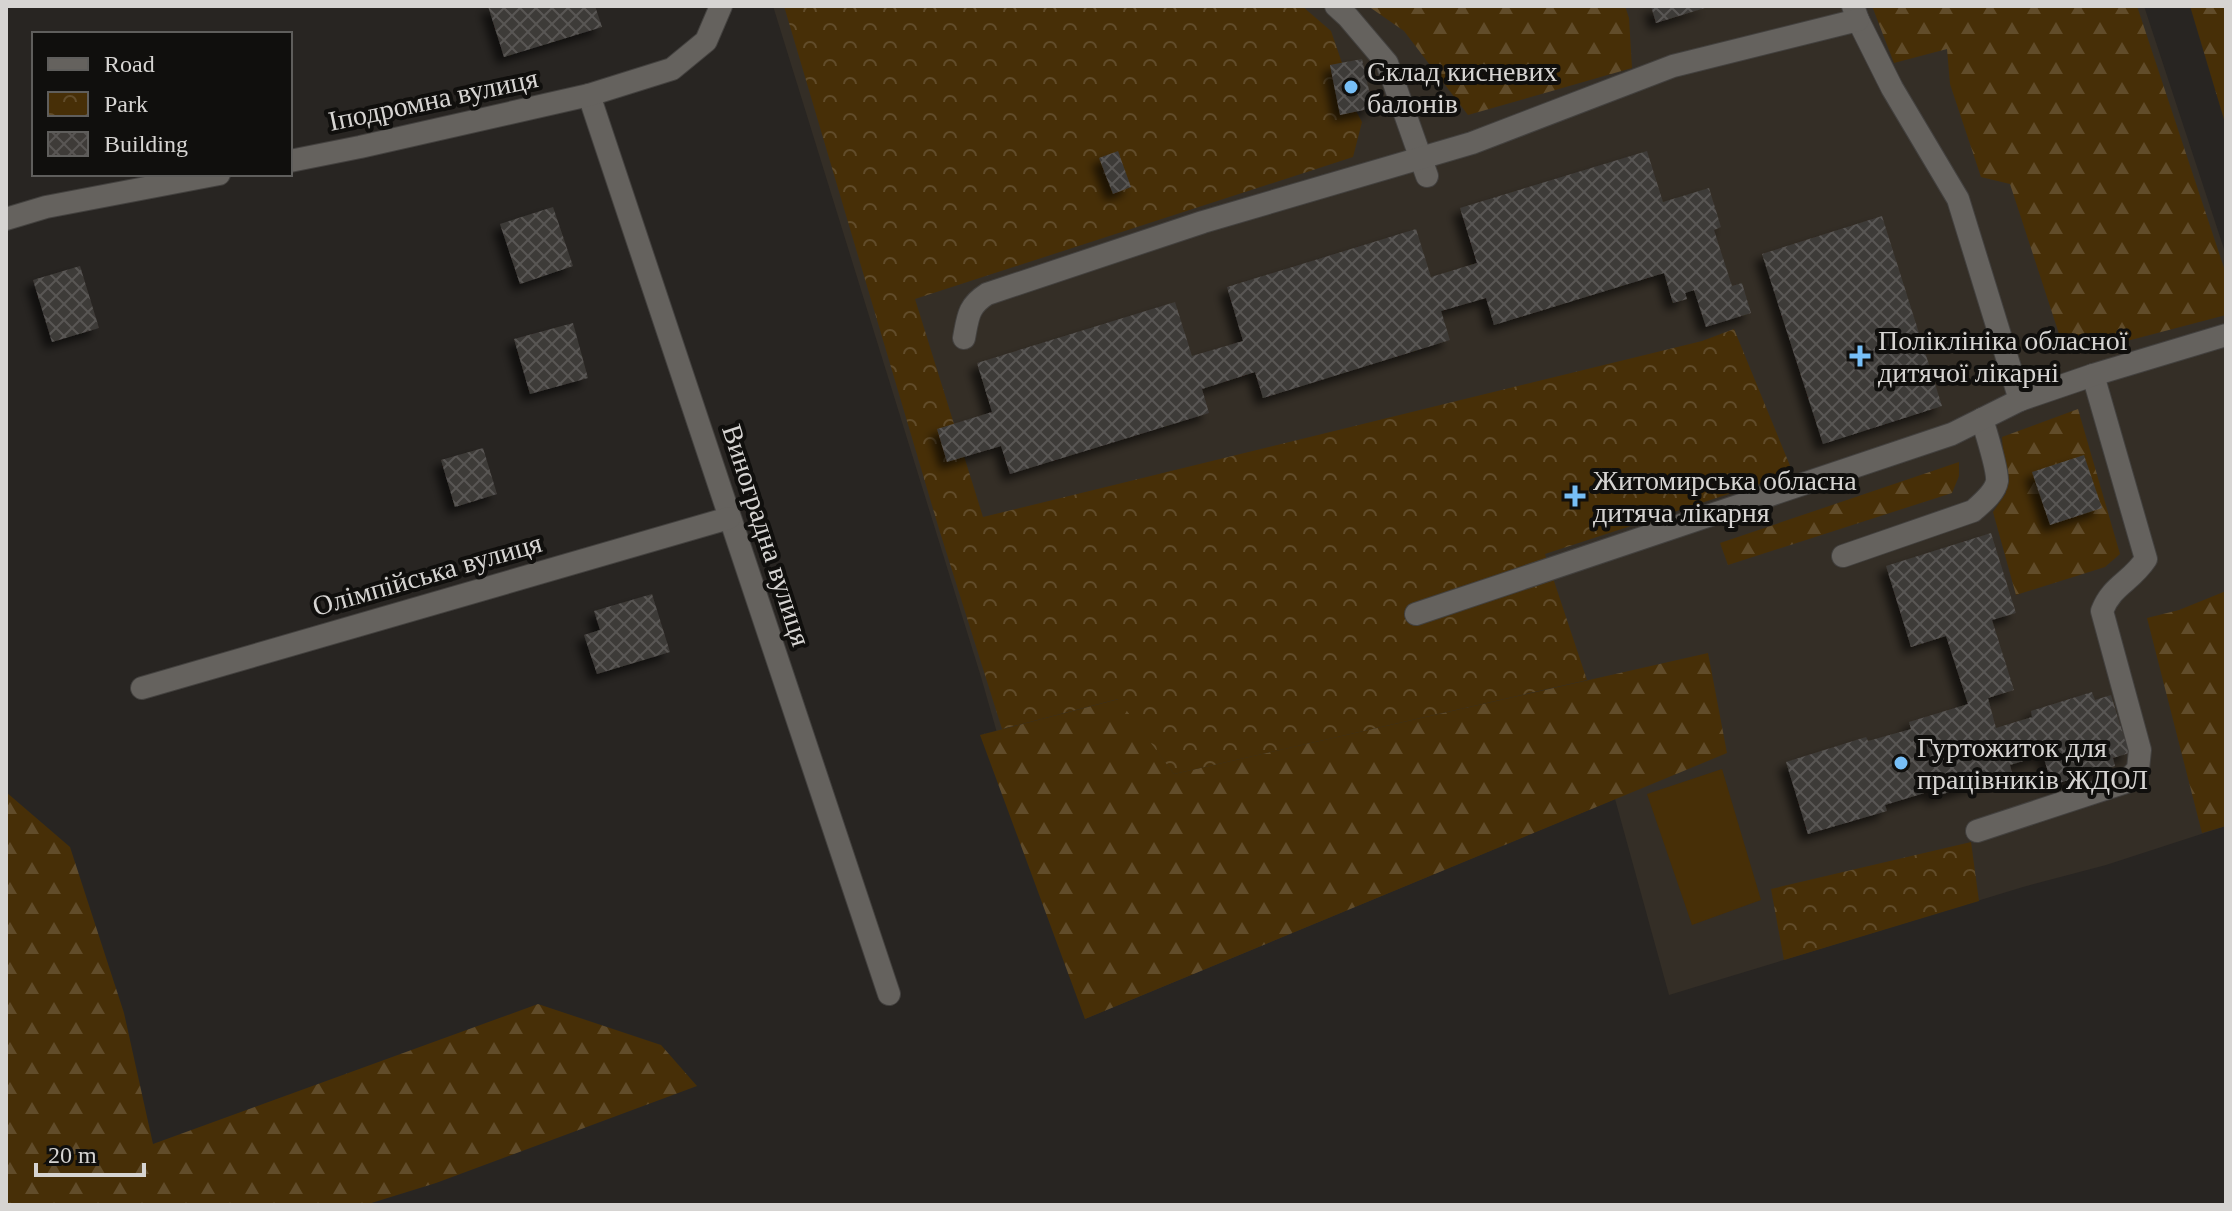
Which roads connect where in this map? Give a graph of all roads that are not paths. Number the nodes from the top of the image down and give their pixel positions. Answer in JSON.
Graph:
{"nodes":[{"id":1,"x":721,"y":6,"type":"edge"},
{"id":2,"x":1336,"y":6,"type":"edge"},
{"id":3,"x":1856,"y":13,"type":"edge"},
{"id":4,"x":589,"y":95,"type":"junction"},
{"id":5,"x":292,"y":161,"type":"edge"},
{"id":6,"x":1423,"y":168,"type":"junction"},
{"id":7,"x":209,"y":176,"type":"edge"},
{"id":8,"x":6,"y":219,"type":"edge"},
{"id":9,"x":2226,"y":335,"type":"edge"},
{"id":10,"x":964,"y":338,"type":"dead end"},
{"id":11,"x":2093,"y":375,"type":"junction"},
{"id":12,"x":2020,"y":400,"type":"junction"},
{"id":13,"x":1982,"y":419,"type":"junction"},
{"id":14,"x":729,"y":518,"type":"junction"},
{"id":15,"x":1843,"y":556,"type":"dead end"},
{"id":16,"x":1416,"y":614,"type":"dead end"},
{"id":17,"x":142,"y":688,"type":"dead end"},
{"id":18,"x":1977,"y":831,"type":"dead end"},
{"id":19,"x":889,"y":994,"type":"dead end"}],
"edges":[{"from":1,"to":4,"type":"street","name":"Іподромна вулиця"},
{"from":2,"to":6,"type":"street"},
{"from":3,"to":6,"type":"street"},
{"from":3,"to":12,"type":"street"},
{"from":4,"to":5,"type":"street","name":"Іподромна вулиця"},
{"from":4,"to":14,"type":"street","name":"Виноградна вулиця"},
{"from":6,"to":10,"type":"street"},
{"from":7,"to":8,"type":"street"},
{"from":9,"to":11,"type":"street"},
{"from":11,"to":12,"type":"street"},
{"from":11,"to":18,"type":"street"},
{"from":12,"to":13,"type":"street"},
{"from":13,"to":15,"type":"street"},
{"from":13,"to":16,"type":"street"},
{"from":14,"to":17,"type":"street","name":"Олімпійська вулиця"},
{"from":14,"to":19,"type":"street","name":"Виноградна вулиця"}]}
